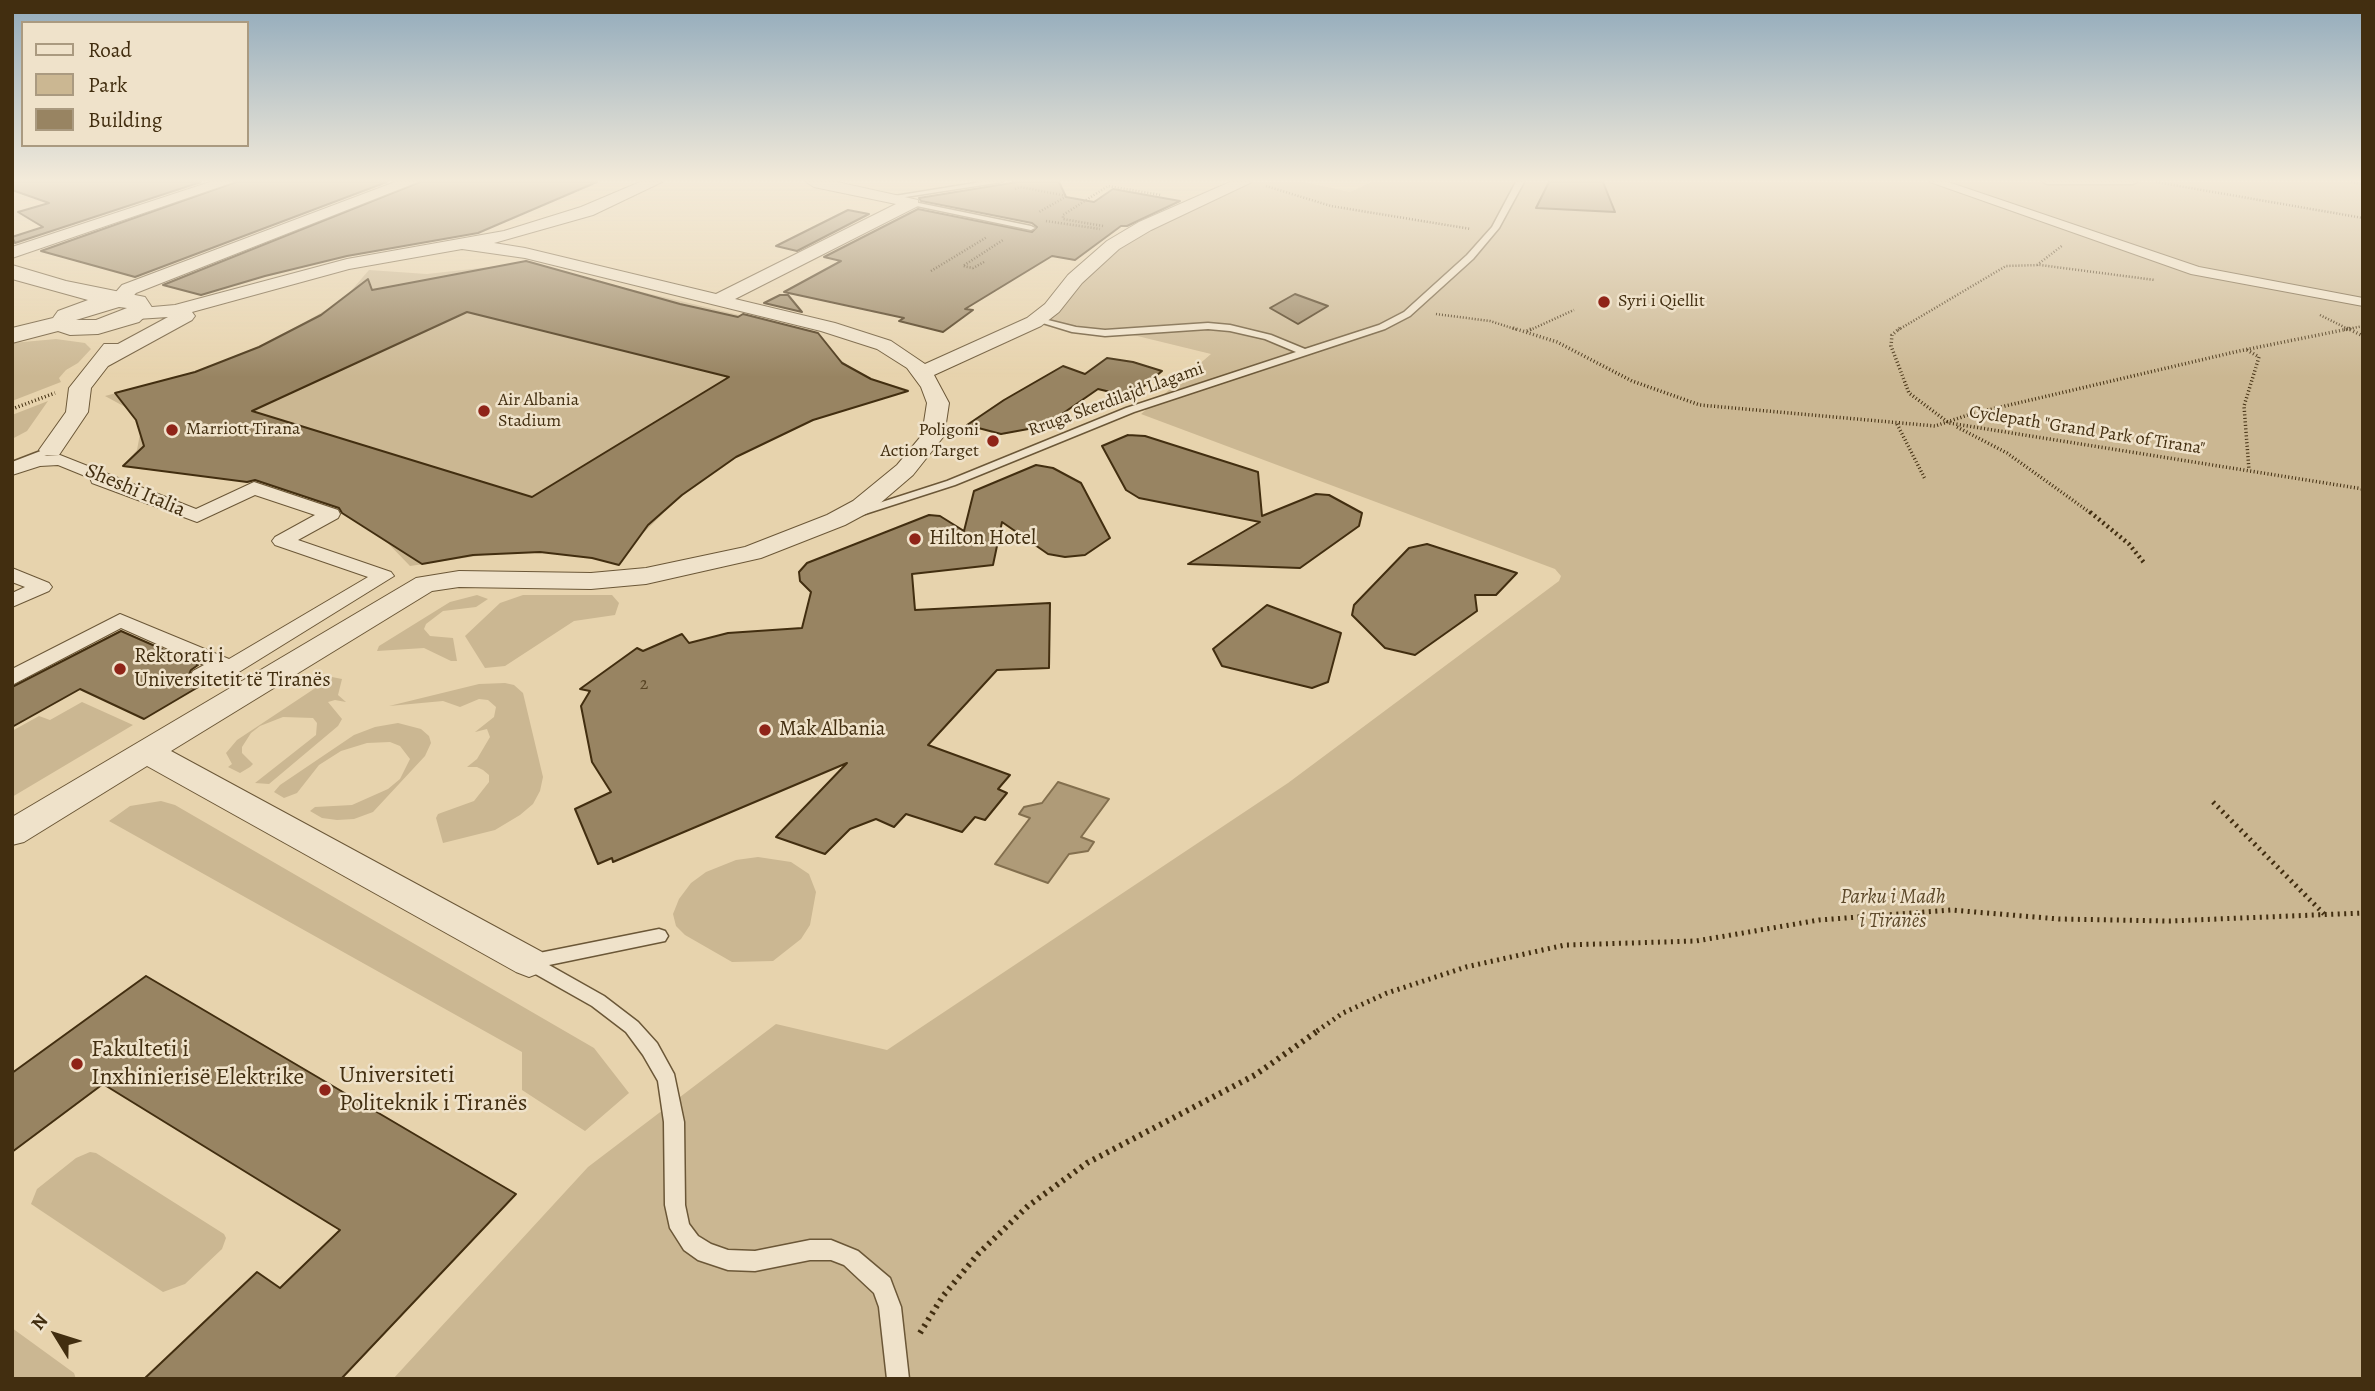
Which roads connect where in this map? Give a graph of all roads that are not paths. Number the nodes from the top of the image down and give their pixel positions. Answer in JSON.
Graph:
{"nodes":[{"id":1,"x":30,"y":247,"type":"edge"},
{"id":2,"x":240,"y":247,"type":"edge"},
{"id":3,"x":455,"y":247,"type":"edge"},
{"id":4,"x":481,"y":247,"type":"edge"},
{"id":5,"x":824,"y":247,"type":"edge"},
{"id":6,"x":1112,"y":247,"type":"edge"},
{"id":7,"x":1479,"y":247,"type":"edge"},
{"id":8,"x":2122,"y":247,"type":"edge"},
{"id":9,"x":12,"y":253,"type":"edge"},
{"id":10,"x":12,"y":272,"type":"edge"},
{"id":11,"x":61,"y":287,"type":"junction"},
{"id":12,"x":254,"y":288,"type":"junction"},
{"id":13,"x":716,"y":300,"type":"junction"},
{"id":14,"x":2363,"y":302,"type":"edge"},
{"id":15,"x":126,"y":308,"type":"junction"},
{"id":16,"x":1039,"y":319,"type":"junction"},
{"id":17,"x":72,"y":322,"type":"junction"},
{"id":18,"x":12,"y":336,"type":"edge"},
{"id":19,"x":117,"y":341,"type":"junction"},
{"id":20,"x":1302,"y":351,"type":"junction"},
{"id":21,"x":98,"y":363,"type":"junction"},
{"id":22,"x":922,"y":373,"type":"junction"},
{"id":23,"x":51,"y":450,"type":"joint"},
{"id":24,"x":12,"y":468,"type":"edge"},
{"id":25,"x":836,"y":520,"type":"junction"},
{"id":26,"x":12,"y":574,"type":"edge"},
{"id":27,"x":12,"y":601,"type":"edge"},
{"id":28,"x":12,"y":678,"type":"edge"},
{"id":29,"x":147,"y":752,"type":"junction"},
{"id":30,"x":12,"y":833,"type":"edge"},
{"id":31,"x":659,"y":936,"type":"dead end"},
{"id":32,"x":529,"y":962,"type":"junction"},
{"id":33,"x":898,"y":1377,"type":"road end"}],
"edges":[{"from":1,"to":9,"type":"street"},
{"from":2,"to":15,"type":"street"},
{"from":3,"to":12,"type":"street"},
{"from":4,"to":13,"type":"street"},
{"from":5,"to":13,"type":"street"},
{"from":6,"to":16,"type":"street"},
{"from":7,"to":20,"type":"lane","name":"Rruga Skerdilajd Llagami"},
{"from":8,"to":14,"type":"street"},
{"from":10,"to":11,"type":"street"},
{"from":11,"to":15,"type":"street"},
{"from":11,"to":17,"type":"street"},
{"from":12,"to":15,"type":"street"},
{"from":12,"to":21,"type":"street"},
{"from":13,"to":22,"type":"street"},
{"from":15,"to":17,"type":"street"},
{"from":15,"to":19,"type":"street"},
{"from":16,"to":20,"type":"lane"},
{"from":16,"to":22,"type":"street"},
{"from":17,"to":18,"type":"street"},
{"from":17,"to":19,"type":"street"},
{"from":19,"to":21,"type":"street"},
{"from":20,"to":25,"type":"lane","name":"Rruga Skerdilajd Llagami"},
{"from":21,"to":23,"type":"street"},
{"from":22,"to":25,"type":"street"},
{"from":23,"to":24,"type":"lane"},
{"from":24,"to":28,"type":"street","name":"Sheshi Italia"},
{"from":25,"to":29,"type":"street"},
{"from":26,"to":27,"type":"street"},
{"from":29,"to":30,"type":"street"},
{"from":29,"to":32,"type":"street"},
{"from":31,"to":32,"type":"lane"},
{"from":32,"to":33,"type":"lane"}]}
